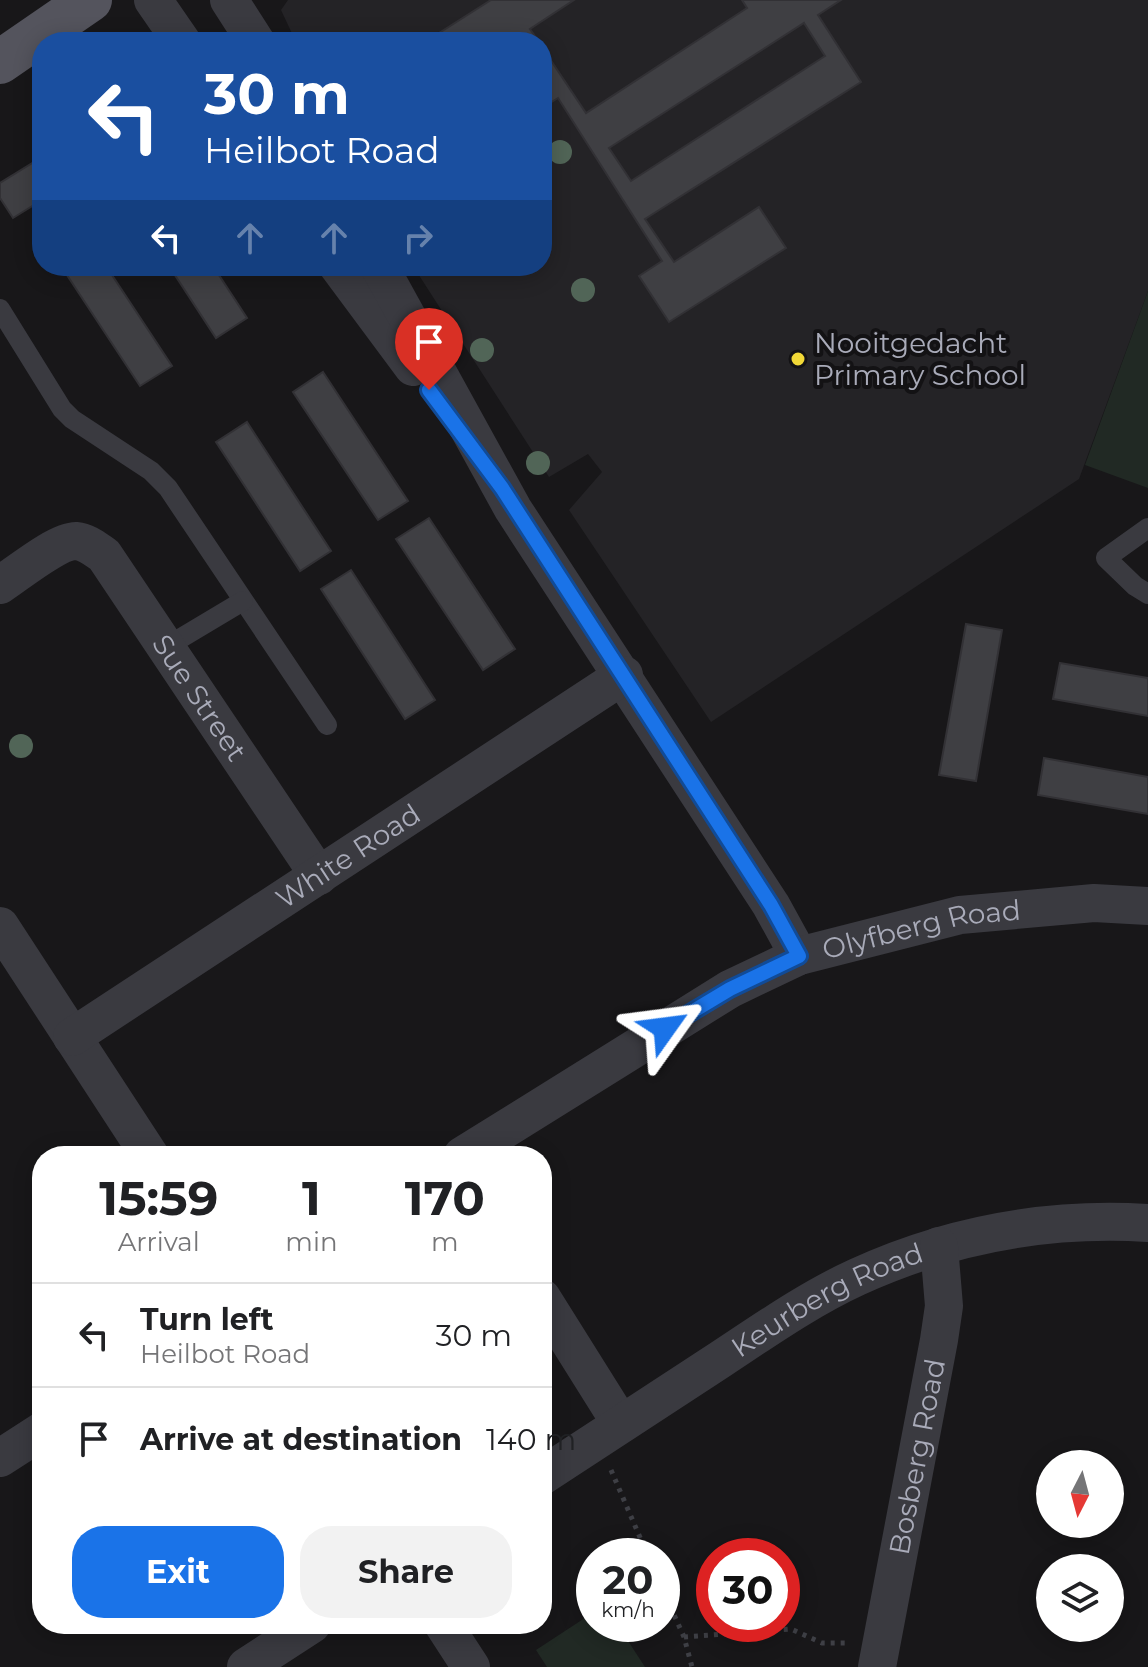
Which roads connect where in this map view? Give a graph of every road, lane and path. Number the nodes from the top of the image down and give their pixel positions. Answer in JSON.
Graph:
{"nodes":[{"id":1,"x":90,"y":0,"type":"edge"},
{"id":2,"x":153,"y":0,"type":"edge"},
{"id":3,"x":229,"y":0,"type":"edge"},
{"id":4,"x":44,"y":32,"type":"edge"},
{"id":5,"x":175,"y":32,"type":"edge"},
{"id":6,"x":250,"y":32,"type":"edge"},
{"id":7,"x":32,"y":40,"type":"edge"},
{"id":8,"x":1,"y":62,"type":"edge"},
{"id":9,"x":345,"y":276,"type":"edge"},
{"id":10,"x":385,"y":276,"type":"edge"},
{"id":11,"x":0,"y":309,"type":"edge"},
{"id":12,"x":502,"y":488,"type":"junction"},
{"id":13,"x":1148,"y":528,"type":"edge"},
{"id":14,"x":0,"y":585,"type":"edge"},
{"id":15,"x":1148,"y":594,"type":"edge"},
{"id":16,"x":243,"y":601,"type":"junction"},
{"id":17,"x":166,"y":647,"type":"junction"},
{"id":18,"x":624,"y":675,"type":"junction"},
{"id":19,"x":327,"y":725,"type":"dead end"},
{"id":20,"x":319,"y":876,"type":"junction"},
{"id":21,"x":1148,"y":906,"type":"edge"},
{"id":22,"x":0,"y":926,"type":"edge"},
{"id":23,"x":799,"y":956,"type":"junction"},
{"id":24,"x":72,"y":1037,"type":"junction"},
{"id":25,"x":143,"y":1146,"type":"edge"},
{"id":26,"x":478,"y":1146,"type":"edge"},
{"id":27,"x":1148,"y":1223,"type":"edge"},
{"id":28,"x":939,"y":1246,"type":"junction"},
{"id":29,"x":552,"y":1318,"type":"edge"},
{"id":30,"x":610,"y":1432,"type":"junction"},
{"id":31,"x":32,"y":1437,"type":"edge"},
{"id":32,"x":0,"y":1458,"type":"edge"},
{"id":33,"x":552,"y":1470,"type":"edge"},
{"id":34,"x":642,"y":1538,"type":"edge"},
{"id":35,"x":680,"y":1628,"type":"edge"},
{"id":36,"x":297,"y":1634,"type":"edge"},
{"id":37,"x":450,"y":1634,"type":"edge"},
{"id":38,"x":684,"y":1637,"type":"junction"},
{"id":39,"x":879,"y":1656,"type":"edge"},
{"id":40,"x":246,"y":1667,"type":"edge"},
{"id":41,"x":471,"y":1667,"type":"edge"},
{"id":42,"x":692,"y":1667,"type":"edge"}],
"edges":[{"from":1,"to":4,"type":"main road"},
{"from":2,"to":5,"type":"street"},
{"from":3,"to":6,"type":"street"},
{"from":7,"to":8,"type":"main road"},
{"from":9,"to":12,"type":"street"},
{"from":10,"to":12,"type":"street"},
{"from":11,"to":16,"type":"lane"},
{"from":12,"to":18,"type":"street"},
{"from":13,"to":15,"type":"lane"},
{"from":14,"to":17,"type":"street","name":"Sue Street"},
{"from":16,"to":17,"type":"lane"},
{"from":16,"to":19,"type":"lane"},
{"from":17,"to":20,"type":"street","name":"Sue Street"},
{"from":18,"to":20,"type":"street","name":"White Road"},
{"from":18,"to":23,"type":"street"},
{"from":20,"to":24,"type":"street","name":"White Road"},
{"from":21,"to":23,"type":"street","name":"Olyfberg Road"},
{"from":22,"to":24,"type":"street"},
{"from":23,"to":26,"type":"street","name":"Olyfberg Road"},
{"from":24,"to":25,"type":"street"},
{"from":27,"to":28,"type":"street","name":"Keurberg Road"},
{"from":28,"to":30,"type":"street","name":"Keurberg Road"},
{"from":28,"to":39,"type":"street","name":"Bosberg Road"},
{"from":29,"to":30,"type":"street"},
{"from":30,"to":33,"type":"street","name":"Keurberg Road"},
{"from":30,"to":34,"type":"path"},
{"from":31,"to":32,"type":"street"},
{"from":35,"to":38,"type":"path"},
{"from":36,"to":40,"type":"street"},
{"from":37,"to":41,"type":"street"},
{"from":38,"to":39,"type":"path"},
{"from":38,"to":42,"type":"path"}]}
